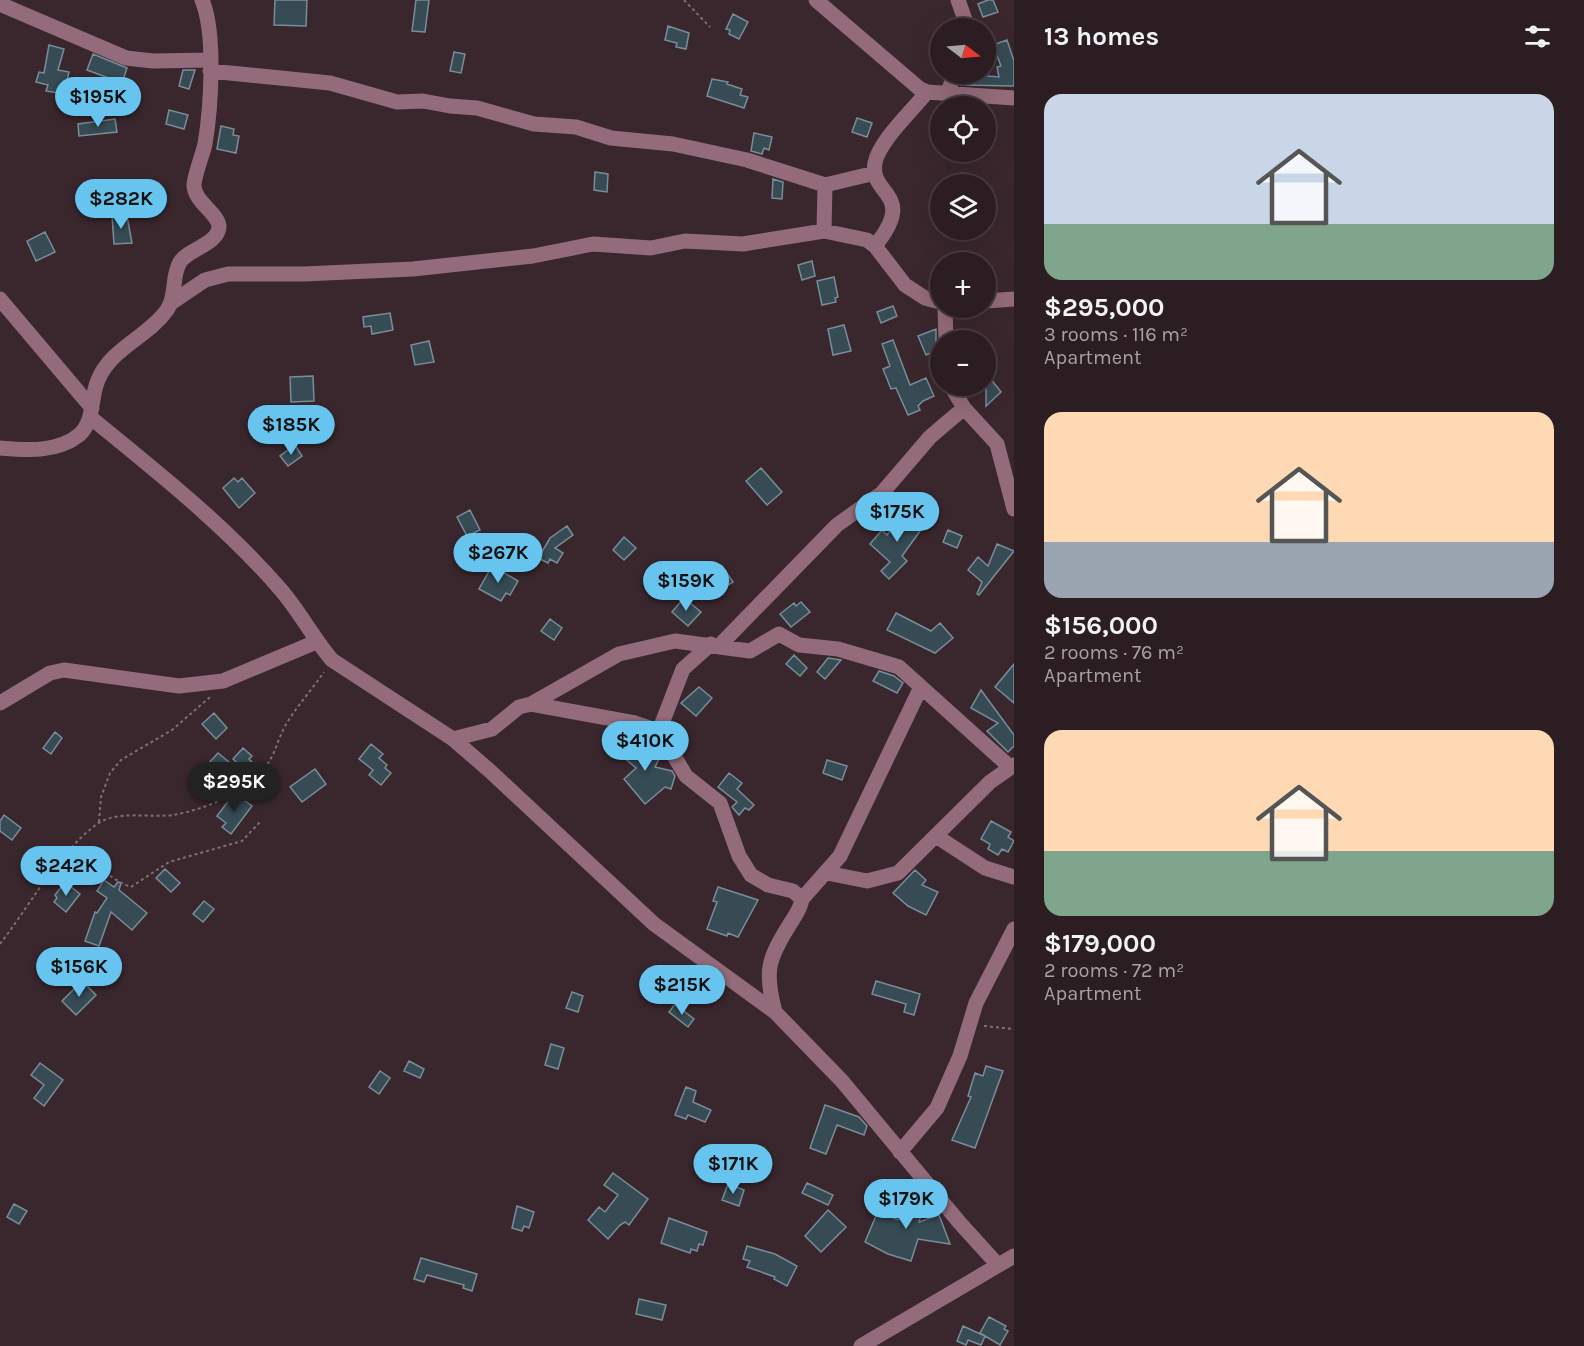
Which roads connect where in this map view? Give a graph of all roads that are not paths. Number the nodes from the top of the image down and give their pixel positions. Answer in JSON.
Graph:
{"nodes":[{"id":1,"x":202,"y":0,"type":"edge"},
{"id":2,"x":816,"y":0,"type":"edge"},
{"id":3,"x":957,"y":0,"type":"edge"},
{"id":4,"x":0,"y":4,"type":"edge"},
{"id":5,"x":964,"y":18,"type":"edge"},
{"id":6,"x":210,"y":65,"type":"junction"},
{"id":7,"x":951,"y":84,"type":"edge"},
{"id":8,"x":927,"y":92,"type":"junction"},
{"id":9,"x":948,"y":93,"type":"junction"},
{"id":10,"x":1014,"y":98,"type":"edge"},
{"id":11,"x":874,"y":173,"type":"junction"},
{"id":12,"x":825,"y":185,"type":"junction"},
{"id":13,"x":824,"y":231,"type":"junction"},
{"id":14,"x":875,"y":246,"type":"junction"},
{"id":15,"x":0,"y":299,"type":"edge"},
{"id":16,"x":930,"y":299,"type":"edge"},
{"id":17,"x":1014,"y":299,"type":"edge"},
{"id":18,"x":996,"y":300,"type":"edge"},
{"id":19,"x":171,"y":303,"type":"junction"},
{"id":20,"x":957,"y":396,"type":"edge"},
{"id":21,"x":964,"y":408,"type":"junction"},
{"id":22,"x":91,"y":412,"type":"junction"},
{"id":23,"x":0,"y":448,"type":"edge"},
{"id":24,"x":1014,"y":508,"type":"edge"},
{"id":25,"x":316,"y":642,"type":"junction"},
{"id":26,"x":715,"y":645,"type":"junction"},
{"id":27,"x":921,"y":687,"type":"junction"},
{"id":28,"x":0,"y":703,"type":"edge"},
{"id":29,"x":531,"y":704,"type":"junction"},
{"id":30,"x":659,"y":731,"type":"junction"},
{"id":31,"x":453,"y":739,"type":"junction"},
{"id":32,"x":1012,"y":766,"type":"edge"},
{"id":33,"x":936,"y":836,"type":"junction"},
{"id":34,"x":827,"y":873,"type":"junction"},
{"id":35,"x":1014,"y":877,"type":"edge"},
{"id":36,"x":802,"y":899,"type":"junction"},
{"id":37,"x":1014,"y":929,"type":"edge"},
{"id":38,"x":775,"y":1012,"type":"junction"},
{"id":39,"x":900,"y":1152,"type":"junction"},
{"id":40,"x":1009,"y":1262,"type":"edge"},
{"id":41,"x":861,"y":1346,"type":"edge"}],
"edges":[{"from":1,"to":6,"type":"street"},
{"from":2,"to":8,"type":"street"},
{"from":3,"to":5,"type":"street"},
{"from":4,"to":6,"type":"street"},
{"from":6,"to":12,"type":"street"},
{"from":6,"to":19,"type":"street"},
{"from":7,"to":9,"type":"street"},
{"from":8,"to":9,"type":"street"},
{"from":8,"to":11,"type":"street"},
{"from":9,"to":10,"type":"street"},
{"from":11,"to":12,"type":"street"},
{"from":11,"to":14,"type":"street"},
{"from":12,"to":13,"type":"street"},
{"from":13,"to":14,"type":"street"},
{"from":13,"to":19,"type":"street"},
{"from":14,"to":16,"type":"street"},
{"from":15,"to":22,"type":"street"},
{"from":17,"to":18,"type":"street"},
{"from":19,"to":22,"type":"street"},
{"from":20,"to":21,"type":"street"},
{"from":21,"to":24,"type":"street"},
{"from":21,"to":26,"type":"street"},
{"from":22,"to":23,"type":"street"},
{"from":22,"to":25,"type":"street"},
{"from":25,"to":28,"type":"street"},
{"from":25,"to":31,"type":"street"},
{"from":26,"to":27,"type":"street"},
{"from":26,"to":29,"type":"street"},
{"from":26,"to":30,"type":"street"},
{"from":27,"to":32,"type":"street"},
{"from":27,"to":34,"type":"street"},
{"from":29,"to":30,"type":"street"},
{"from":29,"to":31,"type":"street"},
{"from":30,"to":36,"type":"street"},
{"from":31,"to":38,"type":"street"},
{"from":32,"to":33,"type":"street"},
{"from":33,"to":34,"type":"street"},
{"from":33,"to":35,"type":"street"},
{"from":34,"to":36,"type":"street"},
{"from":36,"to":38,"type":"street"},
{"from":37,"to":39,"type":"street"},
{"from":38,"to":39,"type":"street"},
{"from":39,"to":40,"type":"street"},
{"from":40,"to":41,"type":"street"}]}
